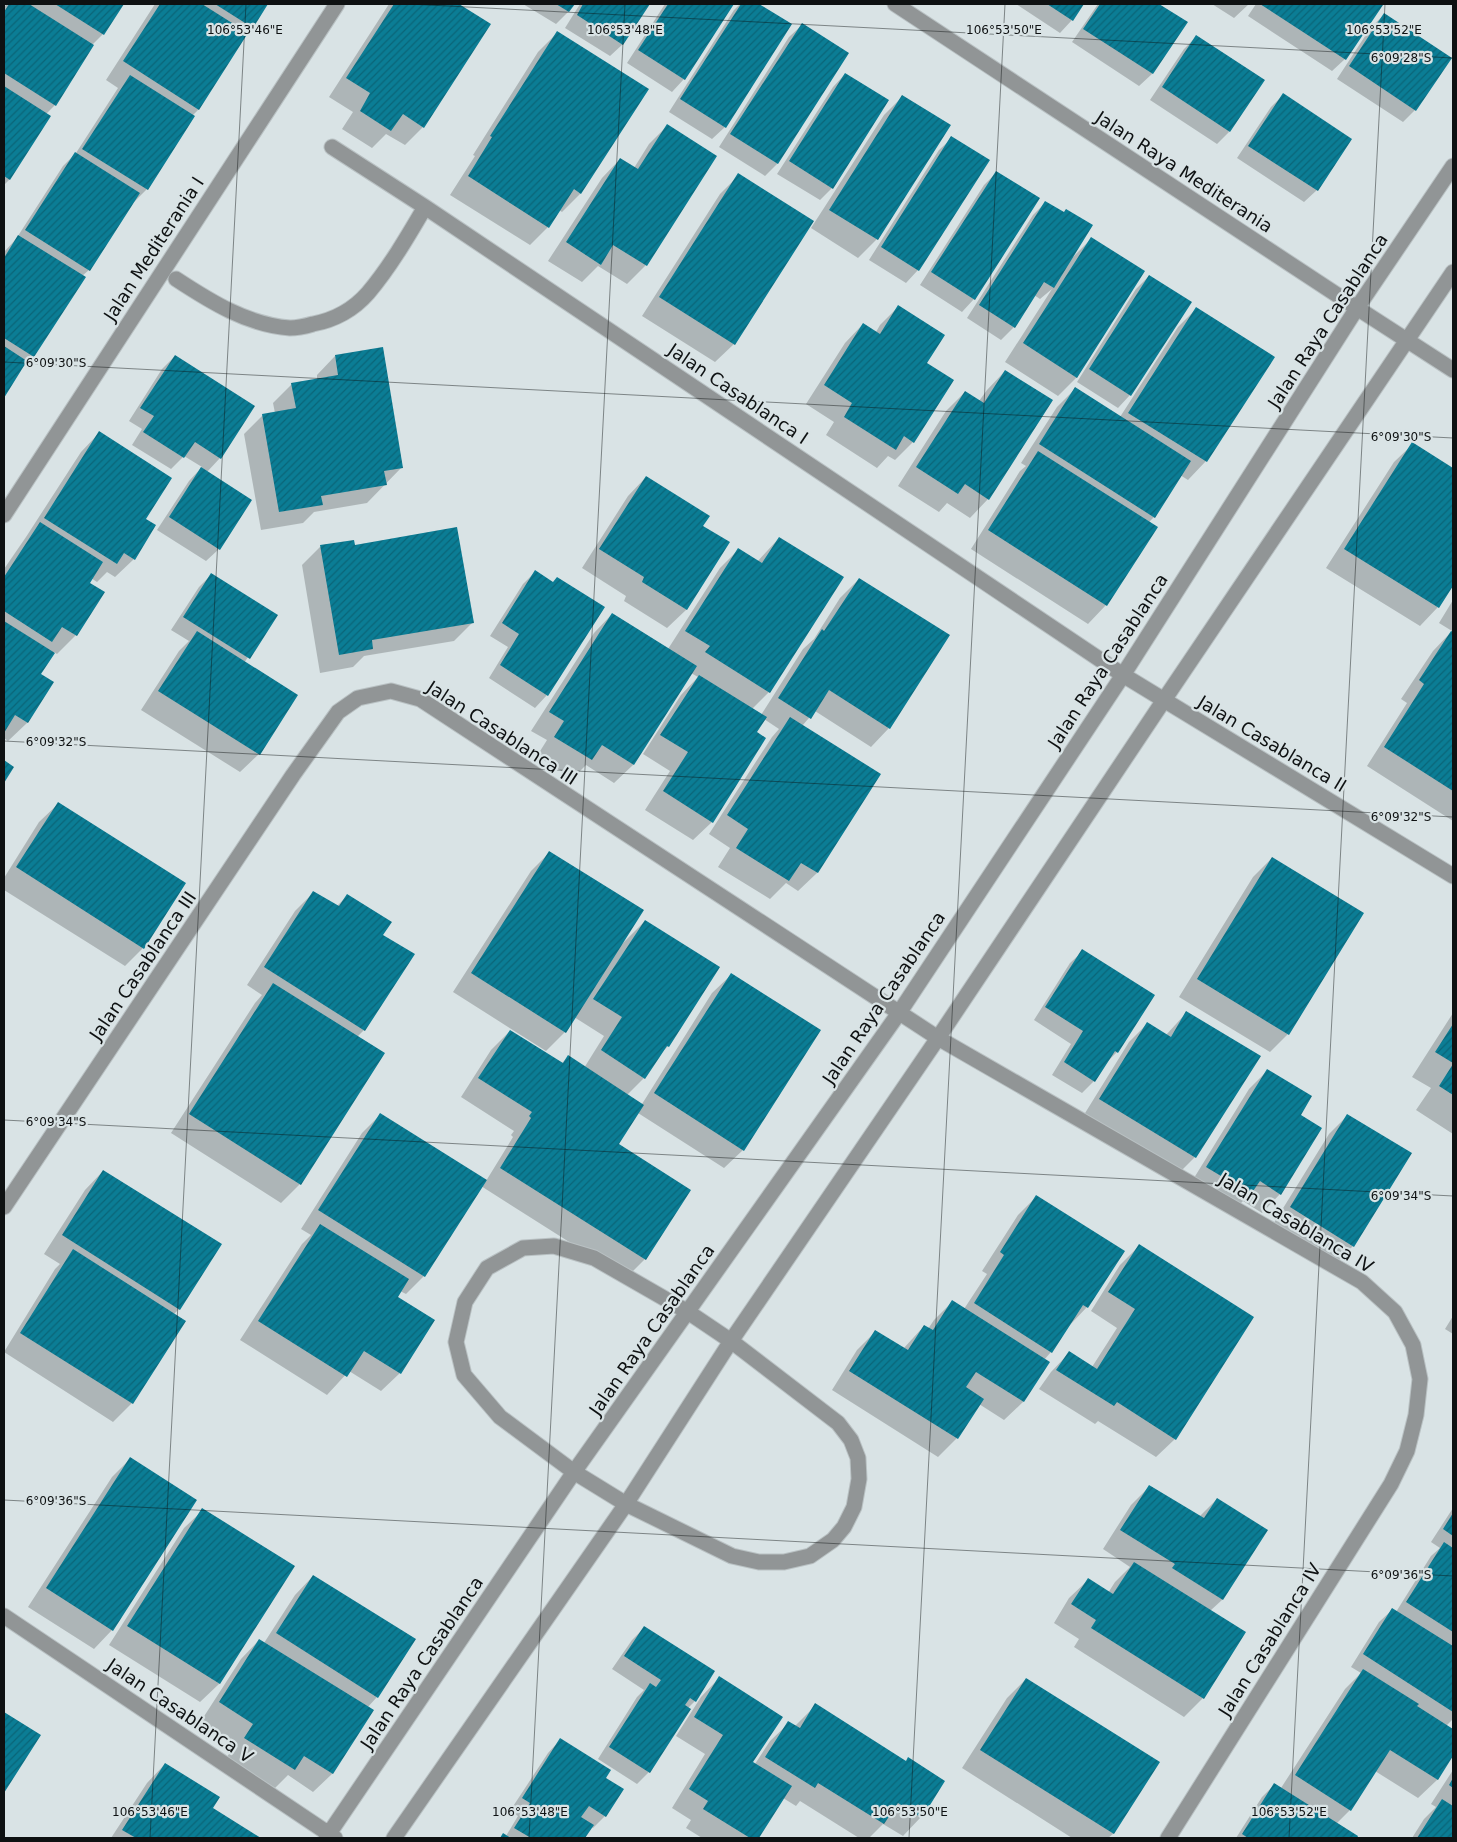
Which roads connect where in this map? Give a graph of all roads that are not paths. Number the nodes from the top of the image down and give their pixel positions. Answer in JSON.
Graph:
{"nodes":[{"id":1,"x":337,"y":4,"type":"edge"},
{"id":2,"x":895,"y":4,"type":"edge"},
{"id":3,"x":332,"y":147,"type":"dead end"},
{"id":4,"x":1453,"y":166,"type":"edge"},
{"id":5,"x":425,"y":207,"type":"junction"},
{"id":6,"x":1453,"y":272,"type":"edge"},
{"id":7,"x":176,"y":279,"type":"dead end"},
{"id":8,"x":1356,"y":308,"type":"junction"},
{"id":9,"x":1407,"y":340,"type":"junction"},
{"id":10,"x":1453,"y":370,"type":"edge"},
{"id":11,"x":4,"y":515,"type":"edge"},
{"id":12,"x":1123,"y":675,"type":"junction"},
{"id":13,"x":1164,"y":700,"type":"junction"},
{"id":14,"x":1453,"y":876,"type":"edge"},
{"id":15,"x":899,"y":1013,"type":"junction"},
{"id":16,"x":938,"y":1038,"type":"junction"},
{"id":17,"x":4,"y":1206,"type":"edge"},
{"id":18,"x":688,"y":1312,"type":"junction"},
{"id":19,"x":731,"y":1341,"type":"junction"},
{"id":20,"x":574,"y":1472,"type":"junction"},
{"id":21,"x":626,"y":1504,"type":"junction"},
{"id":22,"x":4,"y":1616,"type":"edge"},
{"id":23,"x":330,"y":1837,"type":"edge"},
{"id":24,"x":394,"y":1838,"type":"edge"},
{"id":25,"x":1168,"y":1838,"type":"edge"}],
"edges":[{"from":1,"to":11,"type":"street","name":"Jalan Mediterania I"},
{"from":2,"to":8,"type":"street","name":"Jalan Raya Mediterania"},
{"from":3,"to":5,"type":"street","name":"Jalan Casablanca I"},
{"from":4,"to":8,"type":"street","name":"Jalan Raya Casablanca"},
{"from":5,"to":7,"type":"street"},
{"from":5,"to":12,"type":"street","name":"Jalan Casablanca I"},
{"from":6,"to":9,"type":"street"},
{"from":8,"to":9,"type":"street","name":"Jalan Raya Mediterania"},
{"from":8,"to":12,"type":"street","name":"Jalan Raya Casablanca"},
{"from":9,"to":10,"type":"street","name":"Jalan Raya Mediterania"},
{"from":9,"to":13,"type":"street"},
{"from":12,"to":13,"type":"street","name":"Jalan Casablanca II"},
{"from":12,"to":15,"type":"street","name":"Jalan Raya Casablanca"},
{"from":13,"to":14,"type":"street","name":"Jalan Casablanca II"},
{"from":13,"to":16,"type":"street"},
{"from":15,"to":16,"type":"street","name":"Jalan Casablanca III"},
{"from":15,"to":17,"type":"street","name":"Jalan Casablanca III"},
{"from":15,"to":18,"type":"street","name":"Jalan Raya Casablanca"},
{"from":16,"to":19,"type":"street"},
{"from":16,"to":25,"type":"street","name":"Jalan Casablanca IV"},
{"from":18,"to":19,"type":"street"},
{"from":18,"to":20,"type":"street","name":"Jalan Raya Casablanca"},
{"from":18,"to":20,"type":"street"},
{"from":19,"to":21,"type":"street"},
{"from":19,"to":21,"type":"street"},
{"from":20,"to":21,"type":"street"},
{"from":20,"to":23,"type":"street","name":"Jalan Raya Casablanca"},
{"from":21,"to":24,"type":"street"},
{"from":22,"to":23,"type":"street","name":"Jalan Casablanca V"}]}
